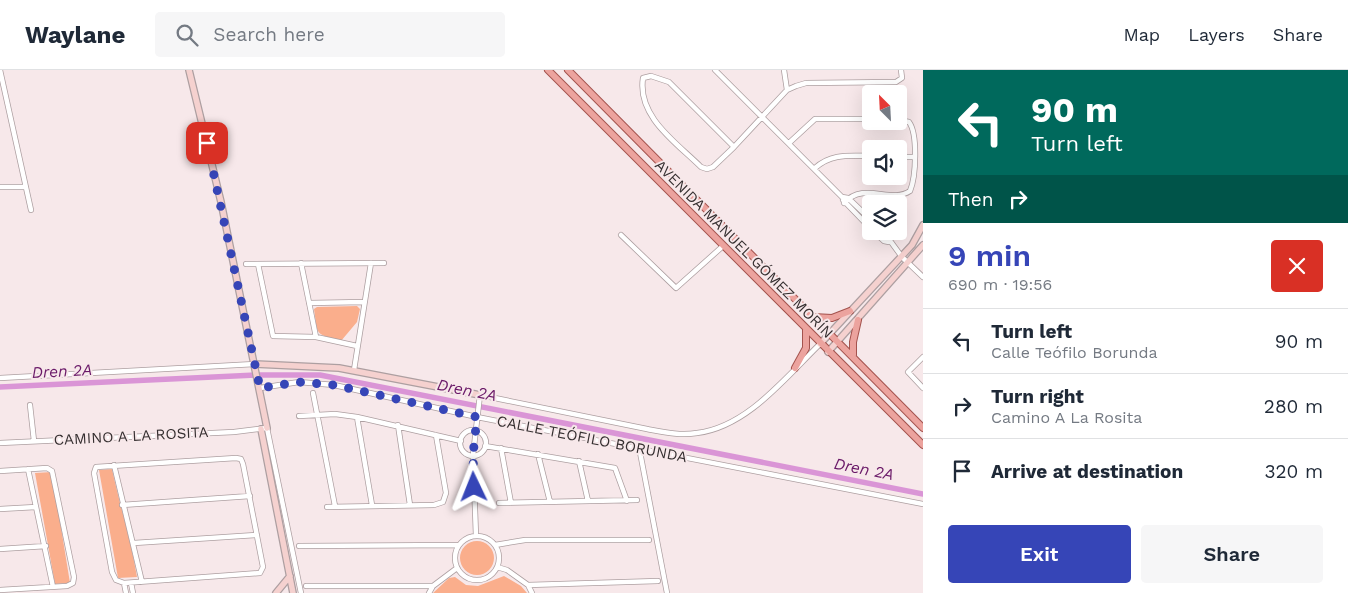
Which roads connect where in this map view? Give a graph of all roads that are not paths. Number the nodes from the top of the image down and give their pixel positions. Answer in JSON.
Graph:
{"nodes":[{"id":1,"x":0,"y":70,"type":"edge"},
{"id":2,"x":189,"y":70,"type":"edge"},
{"id":3,"x":548,"y":70,"type":"edge"},
{"id":4,"x":568,"y":70,"type":"edge"},
{"id":5,"x":715,"y":70,"type":"edge"},
{"id":6,"x":784,"y":70,"type":"edge"},
{"id":7,"x":901,"y":70,"type":"edge"},
{"id":8,"x":787,"y":90,"type":"junction"},
{"id":9,"x":764,"y":118,"type":"junction"},
{"id":10,"x":862,"y":119,"type":"edge"},
{"id":11,"x":908,"y":124,"type":"edge"},
{"id":12,"x":789,"y":143,"type":"junction"},
{"id":13,"x":734,"y":147,"type":"junction"},
{"id":14,"x":862,"y":156,"type":"edge"},
{"id":15,"x":907,"y":157,"type":"edge"},
{"id":16,"x":915,"y":157,"type":"junction"},
{"id":17,"x":815,"y":168,"type":"junction"},
{"id":18,"x":0,"y":187,"type":"edge"},
{"id":19,"x":26,"y":187,"type":"junction"},
{"id":20,"x":845,"y":198,"type":"junction"},
{"id":21,"x":31,"y":210,"type":"dead end"},
{"id":22,"x":862,"y":211,"type":"edge"},
{"id":23,"x":862,"y":216,"type":"edge"},
{"id":24,"x":860,"y":218,"type":"joint"},
{"id":25,"x":923,"y":225,"type":"edge"},
{"id":26,"x":621,"y":235,"type":"dead end"},
{"id":27,"x":883,"y":240,"type":"edge"},
{"id":28,"x":889,"y":242,"type":"joint"},
{"id":29,"x":923,"y":245,"type":"edge"},
{"id":30,"x":723,"y":246,"type":"junction"},
{"id":31,"x":902,"y":257,"type":"junction"},
{"id":32,"x":371,"y":263,"type":"junction"},
{"id":33,"x":384,"y":263,"type":"dead end"},
{"id":34,"x":908,"y":263,"type":"junction"},
{"id":35,"x":246,"y":264,"type":"dead end"},
{"id":36,"x":258,"y":264,"type":"junction"},
{"id":37,"x":302,"y":264,"type":"junction"},
{"id":38,"x":923,"y":277,"type":"edge"},
{"id":39,"x":364,"y":302,"type":"junction"},
{"id":40,"x":309,"y":303,"type":"junction"},
{"id":41,"x":851,"y":311,"type":"junction"},
{"id":42,"x":813,"y":316,"type":"junction"},
{"id":43,"x":859,"y":318,"type":"junction"},
{"id":44,"x":806,"y":330,"type":"junction"},
{"id":45,"x":830,"y":334,"type":"junction"},
{"id":46,"x":316,"y":337,"type":"junction"},
{"id":47,"x":838,"y":341,"type":"junction"},
{"id":48,"x":820,"y":344,"type":"junction"},
{"id":49,"x":357,"y":346,"type":"junction"},
{"id":50,"x":828,"y":352,"type":"junction"},
{"id":51,"x":853,"y":355,"type":"junction"},
{"id":52,"x":923,"y":357,"type":"edge"},
{"id":53,"x":256,"y":367,"type":"junction"},
{"id":54,"x":795,"y":368,"type":"junction"},
{"id":55,"x":354,"y":370,"type":"junction"},
{"id":56,"x":0,"y":378,"type":"edge"},
{"id":57,"x":260,"y":384,"type":"junction"},
{"id":58,"x":923,"y":388,"type":"edge"},
{"id":59,"x":313,"y":393,"type":"dead end"},
{"id":60,"x":479,"y":397,"type":"junction"},
{"id":61,"x":30,"y":405,"type":"dead end"},
{"id":62,"x":318,"y":415,"type":"junction"},
{"id":63,"x":478,"y":415,"type":"junction"},
{"id":64,"x":299,"y":416,"type":"dead end"},
{"id":65,"x":357,"y":417,"type":"junction"},
{"id":66,"x":398,"y":425,"type":"junction"},
{"id":67,"x":264,"y":428,"type":"junction"},
{"id":68,"x":923,"y":428,"type":"edge"},
{"id":69,"x":474,"y":430,"type":"junction"},
{"id":70,"x":436,"y":435,"type":"junction"},
{"id":71,"x":34,"y":441,"type":"junction"},
{"id":72,"x":461,"y":441,"type":"junction"},
{"id":73,"x":0,"y":443,"type":"edge"},
{"id":74,"x":922,"y":443,"type":"edge"},
{"id":75,"x":485,"y":446,"type":"junction"},
{"id":76,"x":640,"y":447,"type":"junction"},
{"id":77,"x":500,"y":448,"type":"junction"},
{"id":78,"x":538,"y":454,"type":"junction"},
{"id":79,"x":473,"y":455,"type":"junction"},
{"id":80,"x":579,"y":461,"type":"junction"},
{"id":81,"x":114,"y":465,"type":"junction"},
{"id":82,"x":28,"y":469,"type":"junction"},
{"id":83,"x":0,"y":471,"type":"edge"},
{"id":84,"x":250,"y":496,"type":"junction"},
{"id":85,"x":627,"y":500,"type":"junction"},
{"id":86,"x":637,"y":500,"type":"dead end"},
{"id":87,"x":588,"y":501,"type":"junction"},
{"id":88,"x":550,"y":502,"type":"junction"},
{"id":89,"x":499,"y":503,"type":"dead end"},
{"id":90,"x":511,"y":503,"type":"junction"},
{"id":91,"x":122,"y":504,"type":"junction"},
{"id":92,"x":923,"y":504,"type":"edge"},
{"id":93,"x":372,"y":505,"type":"junction"},
{"id":94,"x":410,"y":505,"type":"junction"},
{"id":95,"x":335,"y":506,"type":"junction"},
{"id":96,"x":36,"y":507,"type":"junction"},
{"id":97,"x":327,"y":507,"type":"dead end"},
{"id":98,"x":0,"y":509,"type":"edge"},
{"id":99,"x":257,"y":535,"type":"junction"},
{"id":100,"x":476,"y":536,"type":"junction"},
{"id":101,"x":649,"y":540,"type":"dead end"},
{"id":102,"x":134,"y":543,"type":"junction"},
{"id":103,"x":459,"y":545,"type":"junction"},
{"id":104,"x":495,"y":545,"type":"junction"},
{"id":105,"x":46,"y":546,"type":"junction"},
{"id":106,"x":299,"y":546,"type":"dead end"},
{"id":107,"x":0,"y":549,"type":"edge"},
{"id":108,"x":497,"y":567,"type":"junction"},
{"id":109,"x":457,"y":568,"type":"junction"},
{"id":110,"x":290,"y":576,"type":"junction"},
{"id":111,"x":658,"y":581,"type":"dead end"},
{"id":112,"x":142,"y":582,"type":"junction"},
{"id":113,"x":124,"y":583,"type":"junction"},
{"id":114,"x":131,"y":583,"type":"junction"},
{"id":115,"x":528,"y":584,"type":"junction"},
{"id":116,"x":67,"y":586,"type":"junction"},
{"id":117,"x":306,"y":586,"type":"dead end"},
{"id":118,"x":433,"y":586,"type":"junction"},
{"id":119,"x":53,"y":587,"type":"junction"},
{"id":120,"x":61,"y":587,"type":"junction"},
{"id":121,"x":0,"y":590,"type":"edge"},
{"id":122,"x":292,"y":592,"type":"edge"},
{"id":123,"x":62,"y":593,"type":"edge"},
{"id":124,"x":68,"y":593,"type":"edge"},
{"id":125,"x":126,"y":593,"type":"edge"},
{"id":126,"x":133,"y":593,"type":"edge"},
{"id":127,"x":276,"y":593,"type":"edge"},
{"id":128,"x":301,"y":593,"type":"edge"},
{"id":129,"x":429,"y":593,"type":"edge"},
{"id":130,"x":532,"y":593,"type":"edge"},
{"id":131,"x":667,"y":593,"type":"edge"}],
"edges":[{"from":1,"to":19,"type":"street"},
{"from":2,"to":53,"type":"street"},
{"from":3,"to":30,"type":"main road","name":"AVENIDA MANUEL GÓMEZ MORÍN"},
{"from":4,"to":42,"type":"main road","name":"AVENIDA MANUEL GÓMEZ MORÍN"},
{"from":5,"to":9,"type":"street"},
{"from":6,"to":8,"type":"street"},
{"from":7,"to":8,"type":"street"},
{"from":8,"to":9,"type":"street"},
{"from":9,"to":12,"type":"street"},
{"from":9,"to":13,"type":"street"},
{"from":10,"to":12,"type":"street"},
{"from":11,"to":16,"type":"street"},
{"from":12,"to":17,"type":"street"},
{"from":13,"to":13,"type":"street"},
{"from":14,"to":17,"type":"street"},
{"from":15,"to":16,"type":"street"},
{"from":16,"to":20,"type":"street"},
{"from":17,"to":20,"type":"street"},
{"from":18,"to":19,"type":"street"},
{"from":19,"to":21,"type":"street"},
{"from":20,"to":22,"type":"street"},
{"from":20,"to":24,"type":"street"},
{"from":23,"to":24,"type":"street"},
{"from":25,"to":31,"type":"street"},
{"from":26,"to":30,"type":"street"},
{"from":27,"to":28,"type":"street"},
{"from":28,"to":31,"type":"street"},
{"from":29,"to":34,"type":"street"},
{"from":30,"to":44,"type":"main road","name":"AVENIDA MANUEL GÓMEZ MORÍN"},
{"from":31,"to":34,"type":"street"},
{"from":31,"to":41,"type":"street"},
{"from":32,"to":33,"type":"street"},
{"from":32,"to":37,"type":"street"},
{"from":32,"to":39,"type":"street"},
{"from":34,"to":38,"type":"street"},
{"from":34,"to":43,"type":"street"},
{"from":35,"to":36,"type":"street"},
{"from":36,"to":37,"type":"street"},
{"from":36,"to":46,"type":"street"},
{"from":37,"to":40,"type":"street"},
{"from":39,"to":40,"type":"street"},
{"from":39,"to":49,"type":"street"},
{"from":40,"to":46,"type":"street"},
{"from":41,"to":42,"type":"main road"},
{"from":41,"to":43,"type":"street"},
{"from":41,"to":45,"type":"street"},
{"from":42,"to":45,"type":"main road","name":"AVENIDA MANUEL GÓMEZ MORÍN"},
{"from":43,"to":47,"type":"street"},
{"from":43,"to":51,"type":"main road"},
{"from":44,"to":48,"type":"main road","name":"AVENIDA MANUEL GÓMEZ MORÍN"},
{"from":44,"to":54,"type":"main road"},
{"from":45,"to":47,"type":"main road","name":"AVENIDA MANUEL GÓMEZ MORÍN"},
{"from":45,"to":48,"type":"street"},
{"from":46,"to":49,"type":"street"},
{"from":47,"to":50,"type":"street"},
{"from":47,"to":51,"type":"main road","name":"AVENIDA MANUEL GÓMEZ MORÍN"},
{"from":48,"to":50,"type":"main road","name":"AVENIDA MANUEL GÓMEZ MORÍN"},
{"from":48,"to":54,"type":"street"},
{"from":49,"to":55,"type":"street"},
{"from":50,"to":74,"type":"main road","name":"AVENIDA MANUEL GÓMEZ MORÍN"},
{"from":51,"to":68,"type":"main road","name":"AVENIDA MANUEL GÓMEZ MORÍN"},
{"from":52,"to":58,"type":"street"},
{"from":53,"to":55,"type":"street"},
{"from":53,"to":56,"type":"street"},
{"from":53,"to":57,"type":"street"},
{"from":54,"to":60,"type":"street"},
{"from":55,"to":60,"type":"street"},
{"from":57,"to":63,"type":"street","name":"CALLE TEÓFILO BORUNDA"},
{"from":57,"to":67,"type":"street"},
{"from":59,"to":62,"type":"street"},
{"from":60,"to":63,"type":"street"},
{"from":61,"to":71,"type":"street"},
{"from":62,"to":64,"type":"street"},
{"from":62,"to":65,"type":"street"},
{"from":62,"to":95,"type":"street"},
{"from":63,"to":69,"type":"street"},
{"from":63,"to":76,"type":"street","name":"CALLE TEÓFILO BORUNDA"},
{"from":65,"to":66,"type":"street"},
{"from":65,"to":93,"type":"street"},
{"from":66,"to":70,"type":"street"},
{"from":66,"to":94,"type":"street"},
{"from":67,"to":71,"type":"street","name":"CAMINO A LA ROSITA"},
{"from":67,"to":110,"type":"street"},
{"from":67,"to":128,"type":"street"},
{"from":69,"to":72,"type":"street"},
{"from":69,"to":75,"type":"street"},
{"from":69,"to":79,"type":"street"},
{"from":70,"to":72,"type":"street"},
{"from":70,"to":94,"type":"street"},
{"from":71,"to":73,"type":"street","name":"CAMINO A LA ROSITA"},
{"from":72,"to":79,"type":"street"},
{"from":75,"to":77,"type":"street"},
{"from":75,"to":79,"type":"street"},
{"from":76,"to":92,"type":"street","name":"CALLE TEÓFILO BORUNDA"},
{"from":76,"to":131,"type":"street"},
{"from":77,"to":78,"type":"street"},
{"from":77,"to":90,"type":"street"},
{"from":78,"to":80,"type":"street"},
{"from":78,"to":88,"type":"street"},
{"from":79,"to":100,"type":"street"},
{"from":80,"to":85,"type":"street"},
{"from":80,"to":87,"type":"street"},
{"from":81,"to":84,"type":"street"},
{"from":81,"to":91,"type":"street"},
{"from":81,"to":113,"type":"street"},
{"from":82,"to":83,"type":"street"},
{"from":82,"to":96,"type":"street"},
{"from":82,"to":116,"type":"street"},
{"from":84,"to":91,"type":"street"},
{"from":84,"to":99,"type":"street"},
{"from":85,"to":86,"type":"street"},
{"from":85,"to":87,"type":"street"},
{"from":87,"to":88,"type":"street"},
{"from":88,"to":90,"type":"street"},
{"from":89,"to":90,"type":"street"},
{"from":91,"to":102,"type":"street"},
{"from":93,"to":94,"type":"street"},
{"from":93,"to":95,"type":"street"},
{"from":95,"to":97,"type":"street"},
{"from":96,"to":98,"type":"street"},
{"from":96,"to":105,"type":"street"},
{"from":99,"to":102,"type":"street"},
{"from":99,"to":112,"type":"street"},
{"from":100,"to":103,"type":"street"},
{"from":100,"to":104,"type":"street"},
{"from":101,"to":104,"type":"street"},
{"from":102,"to":112,"type":"street"},
{"from":103,"to":106,"type":"street"},
{"from":103,"to":109,"type":"street"},
{"from":104,"to":108,"type":"street"},
{"from":105,"to":107,"type":"street"},
{"from":105,"to":119,"type":"street"},
{"from":108,"to":109,"type":"street"},
{"from":108,"to":115,"type":"street"},
{"from":109,"to":118,"type":"street"},
{"from":110,"to":122,"type":"street"},
{"from":110,"to":127,"type":"street"},
{"from":111,"to":115,"type":"street"},
{"from":112,"to":114,"type":"street"},
{"from":113,"to":114,"type":"street"},
{"from":113,"to":125,"type":"street"},
{"from":114,"to":126,"type":"street"},
{"from":115,"to":130,"type":"street"},
{"from":116,"to":120,"type":"street"},
{"from":116,"to":124,"type":"street"},
{"from":117,"to":118,"type":"street"},
{"from":118,"to":129,"type":"street"},
{"from":119,"to":120,"type":"street"},
{"from":119,"to":121,"type":"street"},
{"from":120,"to":123,"type":"street"}]}
